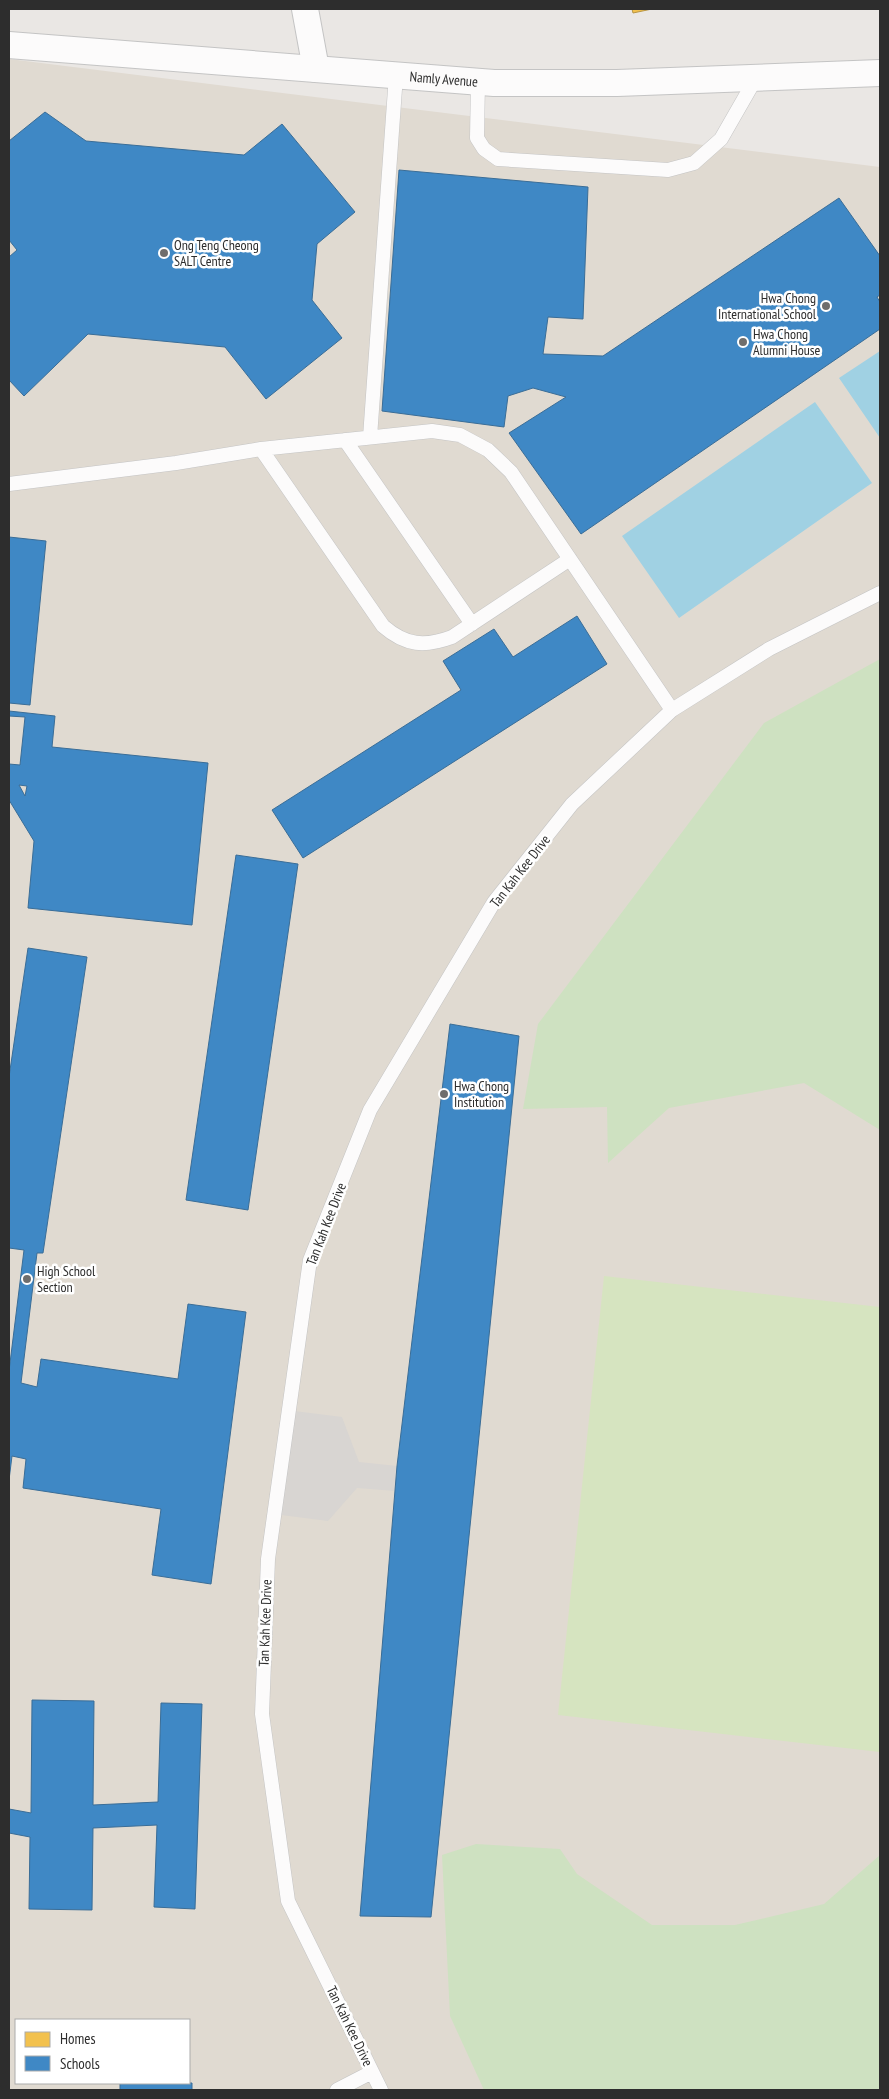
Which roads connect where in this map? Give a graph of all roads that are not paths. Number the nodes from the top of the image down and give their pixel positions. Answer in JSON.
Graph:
{"nodes":[{"id":1,"x":305,"y":9,"type":"edge"},
{"id":2,"x":9,"y":45,"type":"edge"},
{"id":3,"x":316,"y":69,"type":"junction"},
{"id":4,"x":880,"y":73,"type":"edge"},
{"id":5,"x":396,"y":75,"type":"junction"},
{"id":6,"x":756,"y":78,"type":"junction"},
{"id":7,"x":478,"y":81,"type":"junction"},
{"id":8,"x":370,"y":437,"type":"junction"},
{"id":9,"x":345,"y":440,"type":"junction"},
{"id":10,"x":261,"y":449,"type":"junction"},
{"id":11,"x":9,"y":484,"type":"edge"},
{"id":12,"x":570,"y":560,"type":"junction"},
{"id":13,"x":880,"y":593,"type":"edge"},
{"id":14,"x":472,"y":624,"type":"junction"},
{"id":15,"x":672,"y":710,"type":"junction"},
{"id":16,"x":372,"y":2072,"type":"junction"},
{"id":17,"x":337,"y":2090,"type":"edge"},
{"id":18,"x":381,"y":2090,"type":"edge"}],
"edges":[{"from":1,"to":3,"type":"street"},
{"from":2,"to":3,"type":"street","name":"Namly Avenue"},
{"from":3,"to":5,"type":"street","name":"Namly Avenue"},
{"from":4,"to":6,"type":"street","name":"Namly Avenue"},
{"from":5,"to":7,"type":"street","name":"Namly Avenue"},
{"from":5,"to":8,"type":"lane"},
{"from":6,"to":7,"type":"street","name":"Namly Avenue"},
{"from":6,"to":7,"type":"lane"},
{"from":8,"to":9,"type":"lane"},
{"from":8,"to":12,"type":"lane"},
{"from":9,"to":10,"type":"lane"},
{"from":9,"to":14,"type":"lane"},
{"from":10,"to":11,"type":"lane"},
{"from":10,"to":14,"type":"lane"},
{"from":12,"to":14,"type":"lane"},
{"from":12,"to":15,"type":"lane"},
{"from":13,"to":15,"type":"lane","name":"Tan Kah Kee Drive"},
{"from":15,"to":16,"type":"lane","name":"Tan Kah Kee Drive"},
{"from":16,"to":17,"type":"lane"},
{"from":16,"to":18,"type":"lane","name":"Tan Kah Kee Drive"}]}
